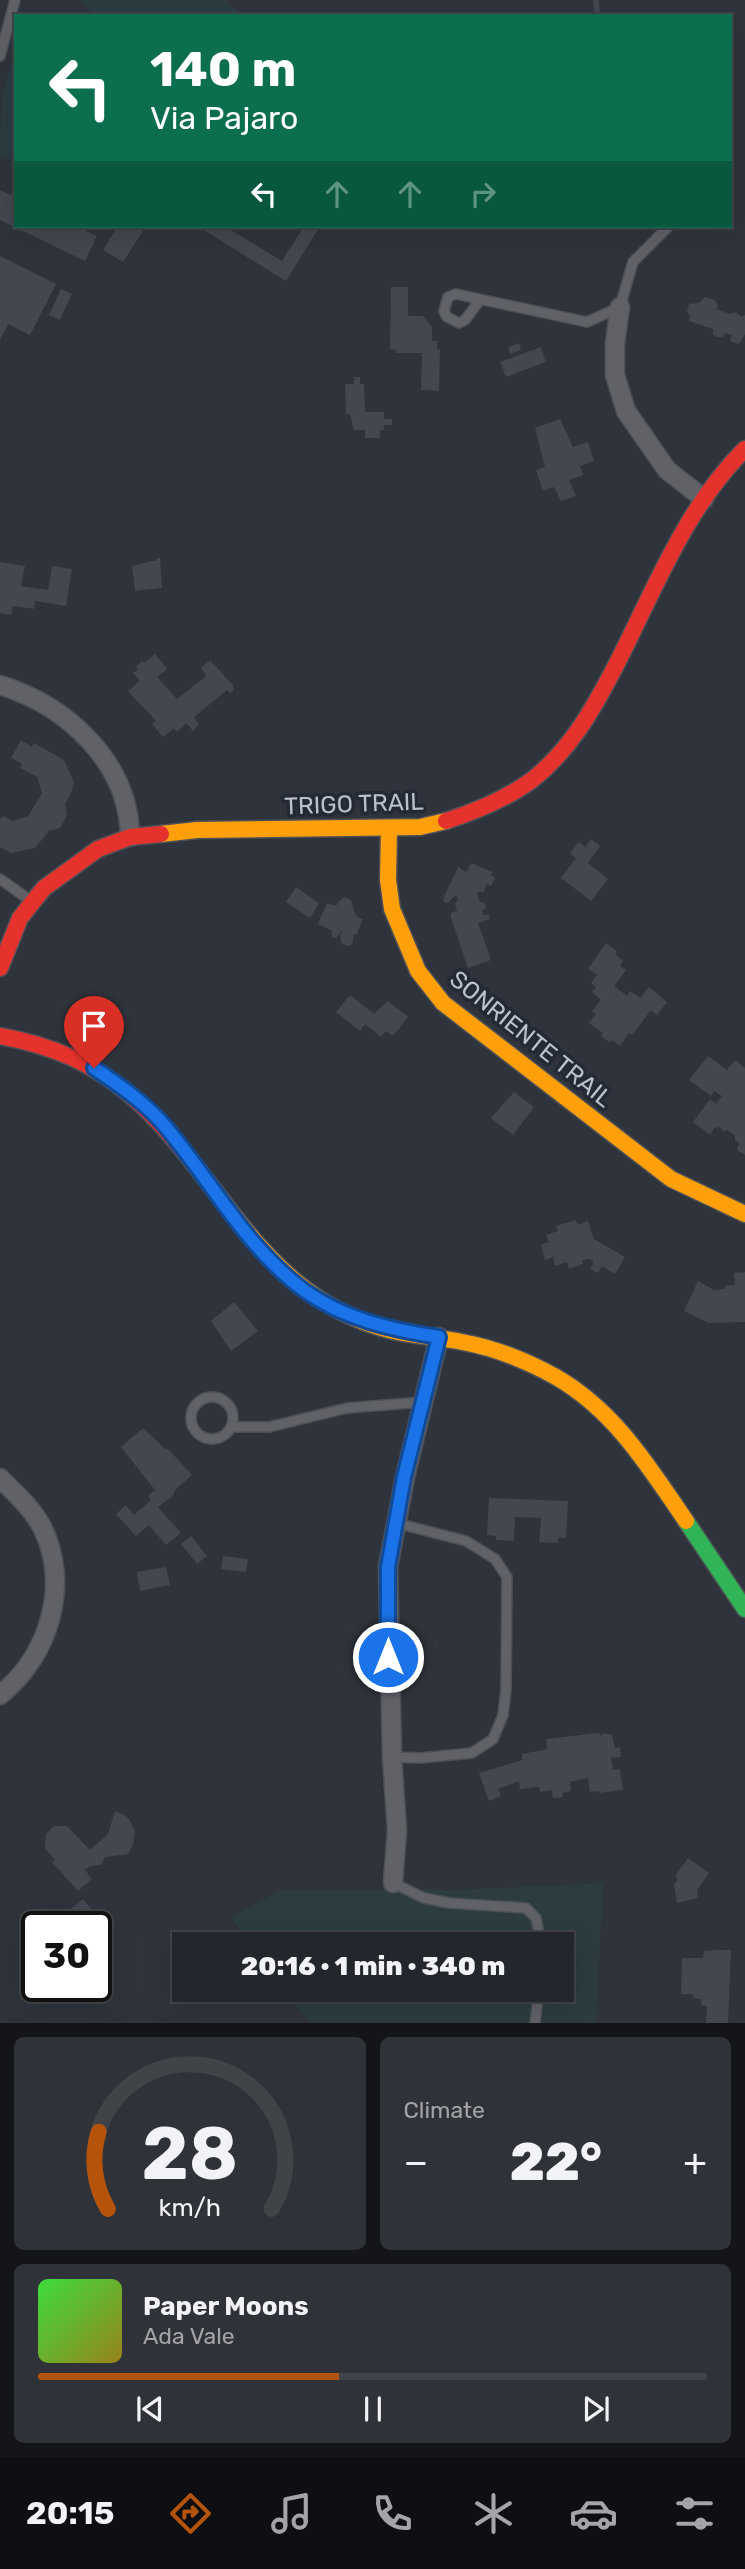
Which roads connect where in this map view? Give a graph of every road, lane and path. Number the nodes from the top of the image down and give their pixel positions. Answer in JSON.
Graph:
{"nodes":[{"id":1,"x":15,"y":0,"type":"edge"},
{"id":2,"x":0,"y":56,"type":"edge"},
{"id":3,"x":667,"y":228,"type":"edge"},
{"id":4,"x":481,"y":300,"type":"dead end"},
{"id":5,"x":620,"y":307,"type":"junction"},
{"id":6,"x":745,"y":449,"type":"edge"},
{"id":7,"x":704,"y":499,"type":"junction"},
{"id":8,"x":0,"y":685,"type":"edge"},
{"id":9,"x":389,"y":829,"type":"junction"},
{"id":10,"x":131,"y":837,"type":"junction"},
{"id":11,"x":0,"y":879,"type":"edge"},
{"id":12,"x":32,"y":902,"type":"junction"},
{"id":13,"x":0,"y":968,"type":"edge"},
{"id":14,"x":0,"y":1036,"type":"edge"},
{"id":15,"x":745,"y":1214,"type":"edge"},
{"id":16,"x":439,"y":1337,"type":"junction"},
{"id":17,"x":423,"y":1402,"type":"junction"},
{"id":18,"x":232,"y":1427,"type":"junction"},
{"id":19,"x":0,"y":1478,"type":"edge"},
{"id":20,"x":396,"y":1523,"type":"junction"},
{"id":21,"x":745,"y":1609,"type":"edge"},
{"id":22,"x":0,"y":1695,"type":"edge"},
{"id":23,"x":391,"y":1757,"type":"junction"},
{"id":24,"x":393,"y":1883,"type":"joint"},
{"id":25,"x":539,"y":1932,"type":"edge"},
{"id":26,"x":538,"y":2002,"type":"edge"},
{"id":27,"x":535,"y":2023,"type":"edge"}],
"edges":[{"from":1,"to":2,"type":"lane"},
{"from":3,"to":5,"type":"lane"},
{"from":4,"to":5,"type":"lane"},
{"from":5,"to":7,"type":"street"},
{"from":6,"to":7,"type":"street","name":"TRIGO TRAIL"},
{"from":7,"to":9,"type":"street","name":"TRIGO TRAIL"},
{"from":8,"to":10,"type":"street"},
{"from":9,"to":10,"type":"street","name":"TRIGO TRAIL"},
{"from":9,"to":15,"type":"street","name":"SONRIENTE TRAIL"},
{"from":10,"to":12,"type":"street","name":"TRIGO TRAIL"},
{"from":11,"to":12,"type":"lane"},
{"from":12,"to":13,"type":"street","name":"TRIGO TRAIL"},
{"from":14,"to":16,"type":"street"},
{"from":16,"to":17,"type":"street"},
{"from":16,"to":21,"type":"street"},
{"from":17,"to":18,"type":"lane"},
{"from":17,"to":20,"type":"street"},
{"from":18,"to":18,"type":"lane"},
{"from":19,"to":22,"type":"street"},
{"from":20,"to":23,"type":"street"},
{"from":20,"to":23,"type":"lane"},
{"from":23,"to":24,"type":"street"},
{"from":24,"to":25,"type":"lane"},
{"from":26,"to":27,"type":"lane"}]}
